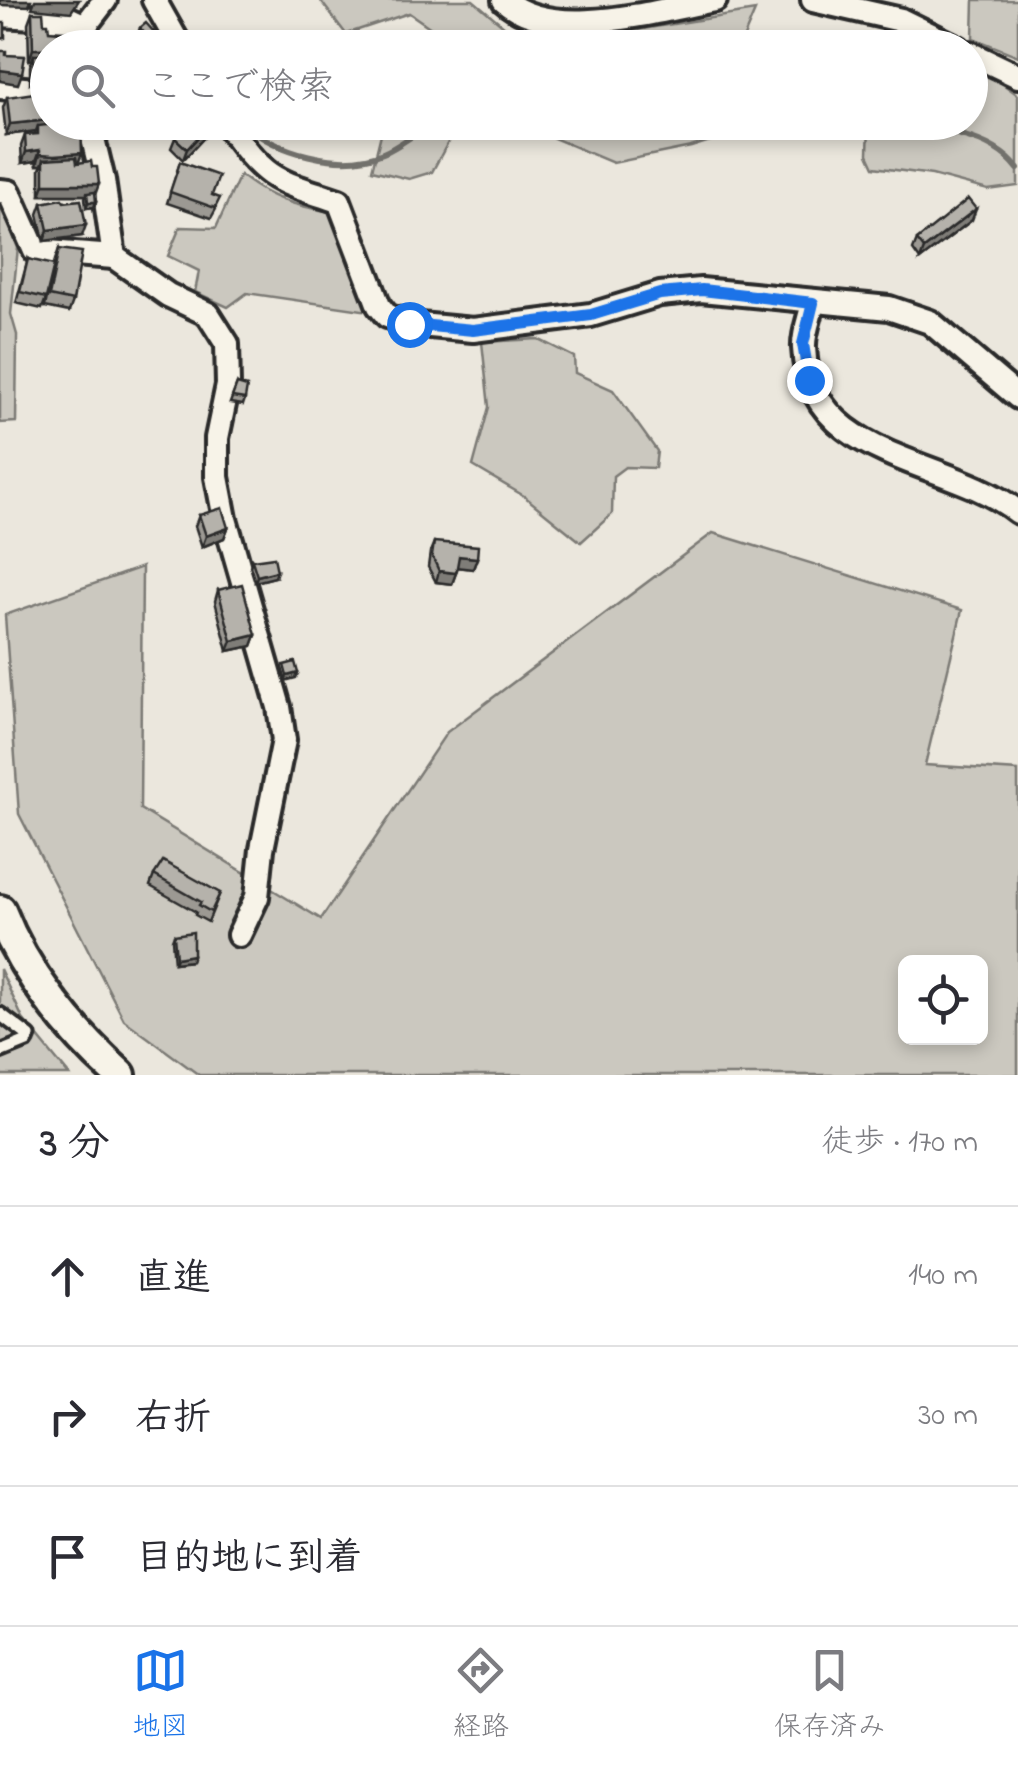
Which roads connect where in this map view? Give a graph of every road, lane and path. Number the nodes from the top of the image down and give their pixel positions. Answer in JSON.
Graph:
{"nodes":[{"id":1,"x":105,"y":0,"type":"edge"},
{"id":2,"x":154,"y":0,"type":"edge"},
{"id":3,"x":504,"y":0,"type":"edge"},
{"id":4,"x":715,"y":0,"type":"edge"},
{"id":5,"x":813,"y":0,"type":"edge"},
{"id":6,"x":0,"y":15,"type":"edge"},
{"id":7,"x":79,"y":30,"type":"edge"},
{"id":8,"x":88,"y":30,"type":"edge"},
{"id":9,"x":171,"y":30,"type":"edge"},
{"id":10,"x":921,"y":30,"type":"edge"},
{"id":11,"x":988,"y":62,"type":"edge"},
{"id":12,"x":1018,"y":76,"type":"edge"},
{"id":13,"x":0,"y":88,"type":"edge"},
{"id":14,"x":30,"y":90,"type":"edge"},
{"id":15,"x":93,"y":140,"type":"edge"},
{"id":16,"x":237,"y":140,"type":"edge"},
{"id":17,"x":0,"y":191,"type":"edge"},
{"id":18,"x":114,"y":257,"type":"junction"},
{"id":19,"x":813,"y":303,"type":"junction"},
{"id":20,"x":1018,"y":397,"type":"edge"},
{"id":21,"x":1018,"y":512,"type":"edge"},
{"id":22,"x":3,"y":928,"type":"edge"},
{"id":23,"x":240,"y":935,"type":"dead end"},
{"id":24,"x":0,"y":1014,"type":"edge"},
{"id":25,"x":0,"y":1052,"type":"edge"},
{"id":26,"x":120,"y":1075,"type":"edge"}],
"edges":[{"from":1,"to":8,"type":"street"},
{"from":2,"to":9,"type":"street"},
{"from":3,"to":4,"type":"street"},
{"from":5,"to":10,"type":"street"},
{"from":6,"to":7,"type":"street"},
{"from":11,"to":12,"type":"street"},
{"from":13,"to":14,"type":"street"},
{"from":15,"to":18,"type":"street"},
{"from":16,"to":19,"type":"street"},
{"from":17,"to":18,"type":"street"},
{"from":18,"to":23,"type":"street"},
{"from":19,"to":20,"type":"street"},
{"from":19,"to":21,"type":"street"},
{"from":22,"to":26,"type":"main road"},
{"from":24,"to":25,"type":"lane"}]}
